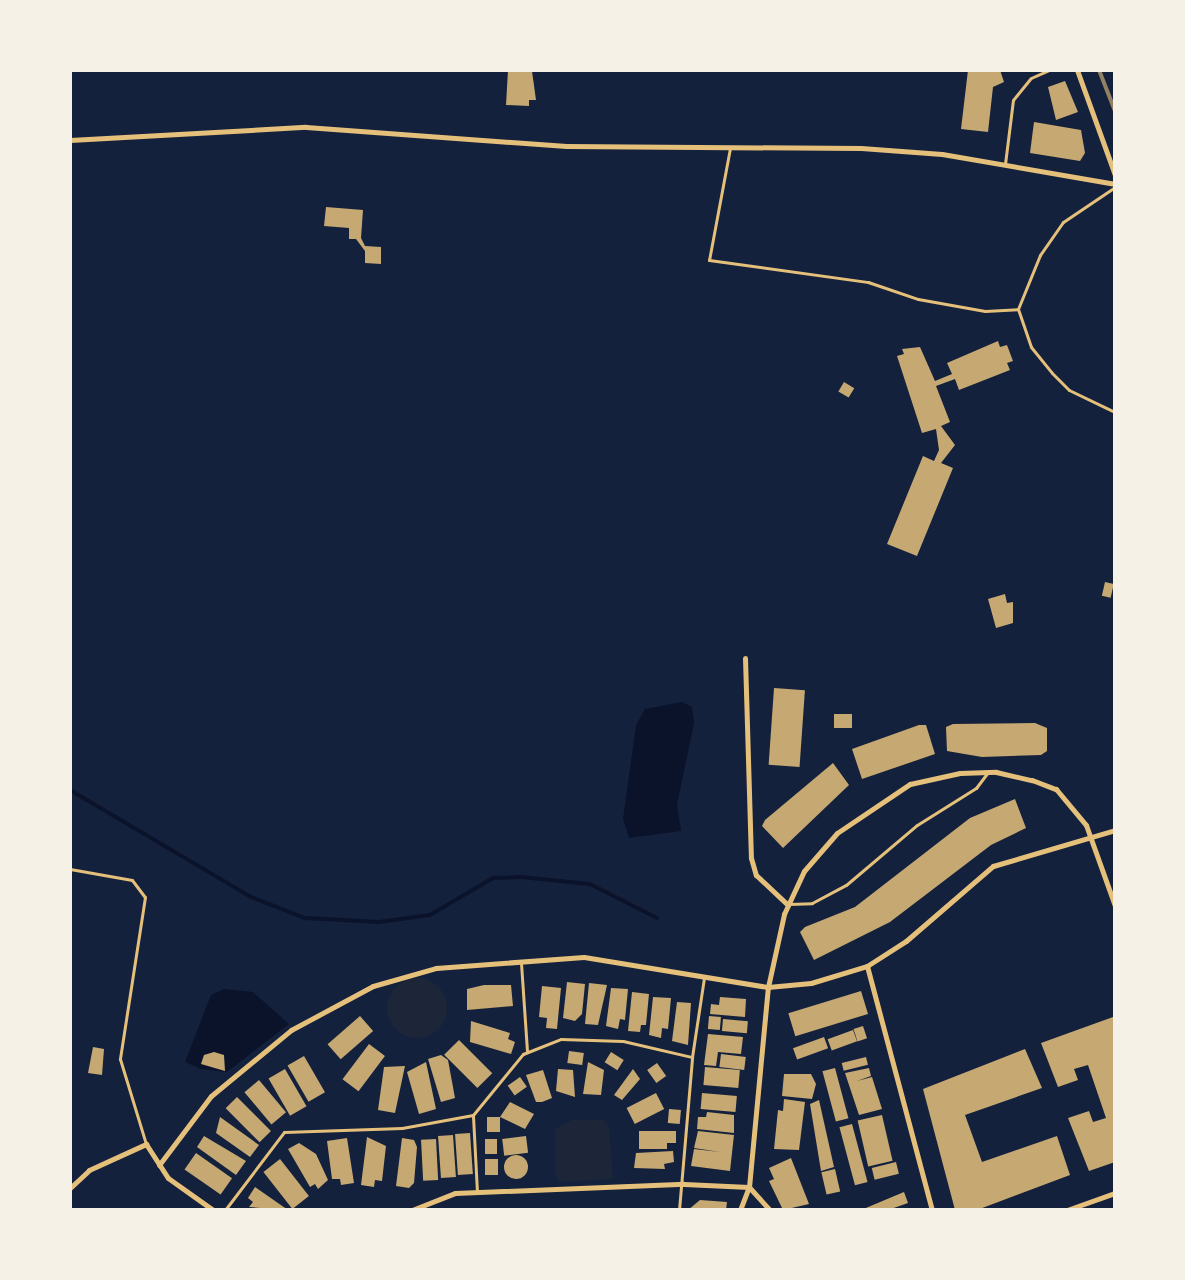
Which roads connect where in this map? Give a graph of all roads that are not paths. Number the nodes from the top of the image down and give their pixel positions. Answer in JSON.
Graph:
{"nodes":[{"id":1,"x":1049,"y":70,"type":"edge"},
{"id":2,"x":1077,"y":70,"type":"edge"},
{"id":3,"x":70,"y":140,"type":"edge"},
{"id":4,"x":730,"y":147,"type":"junction"},
{"id":5,"x":1005,"y":164,"type":"junction"},
{"id":6,"x":1115,"y":175,"type":"edge"},
{"id":7,"x":1115,"y":185,"type":"edge"},
{"id":8,"x":1018,"y":309,"type":"junction"},
{"id":9,"x":1115,"y":412,"type":"edge"},
{"id":10,"x":745,"y":658,"type":"dead end"},
{"id":11,"x":988,"y":772,"type":"junction"},
{"id":12,"x":1115,"y":830,"type":"edge"},
{"id":13,"x":1091,"y":839,"type":"junction"},
{"id":14,"x":70,"y":869,"type":"edge"},
{"id":15,"x":788,"y":905,"type":"junction"},
{"id":16,"x":1115,"y":906,"type":"edge"},
{"id":17,"x":521,"y":960,"type":"junction"},
{"id":18,"x":867,"y":966,"type":"junction"},
{"id":19,"x":704,"y":978,"type":"junction"},
{"id":20,"x":768,"y":987,"type":"junction"},
{"id":21,"x":527,"y":1052,"type":"junction"},
{"id":22,"x":692,"y":1057,"type":"junction"},
{"id":23,"x":473,"y":1115,"type":"junction"},
{"id":24,"x":146,"y":1144,"type":"junction"},
{"id":25,"x":159,"y":1165,"type":"junction"},
{"id":26,"x":684,"y":1184,"type":"junction"},
{"id":27,"x":749,"y":1187,"type":"junction"},
{"id":28,"x":70,"y":1188,"type":"edge"},
{"id":29,"x":477,"y":1193,"type":"junction"},
{"id":30,"x":1115,"y":1193,"type":"edge"},
{"id":31,"x":213,"y":1210,"type":"edge"},
{"id":32,"x":225,"y":1210,"type":"edge"},
{"id":33,"x":412,"y":1210,"type":"edge"},
{"id":34,"x":679,"y":1210,"type":"edge"},
{"id":35,"x":740,"y":1210,"type":"edge"},
{"id":36,"x":770,"y":1210,"type":"edge"},
{"id":37,"x":932,"y":1210,"type":"edge"},
{"id":38,"x":1067,"y":1210,"type":"edge"}],
"edges":[{"from":1,"to":5,"type":"lane"},
{"from":2,"to":6,"type":"street"},
{"from":3,"to":4,"type":"street"},
{"from":4,"to":5,"type":"street"},
{"from":4,"to":8,"type":"lane"},
{"from":5,"to":7,"type":"street"},
{"from":7,"to":8,"type":"lane"},
{"from":8,"to":9,"type":"lane"},
{"from":10,"to":15,"type":"street"},
{"from":11,"to":13,"type":"street"},
{"from":11,"to":15,"type":"lane"},
{"from":11,"to":15,"type":"street"},
{"from":12,"to":13,"type":"street"},
{"from":13,"to":16,"type":"street"},
{"from":13,"to":18,"type":"street"},
{"from":14,"to":24,"type":"lane"},
{"from":15,"to":20,"type":"street"},
{"from":17,"to":19,"type":"street"},
{"from":17,"to":21,"type":"lane"},
{"from":17,"to":25,"type":"street"},
{"from":18,"to":20,"type":"street"},
{"from":18,"to":37,"type":"street"},
{"from":19,"to":20,"type":"street"},
{"from":19,"to":22,"type":"lane"},
{"from":20,"to":27,"type":"street"},
{"from":21,"to":22,"type":"lane"},
{"from":21,"to":23,"type":"lane"},
{"from":22,"to":26,"type":"lane"},
{"from":23,"to":29,"type":"lane"},
{"from":23,"to":32,"type":"lane"},
{"from":24,"to":25,"type":"street"},
{"from":24,"to":28,"type":"street"},
{"from":25,"to":31,"type":"street"},
{"from":26,"to":27,"type":"street"},
{"from":26,"to":29,"type":"street"},
{"from":26,"to":34,"type":"lane"},
{"from":27,"to":35,"type":"street"},
{"from":27,"to":36,"type":"street"},
{"from":29,"to":33,"type":"street"},
{"from":30,"to":38,"type":"street"}]}
